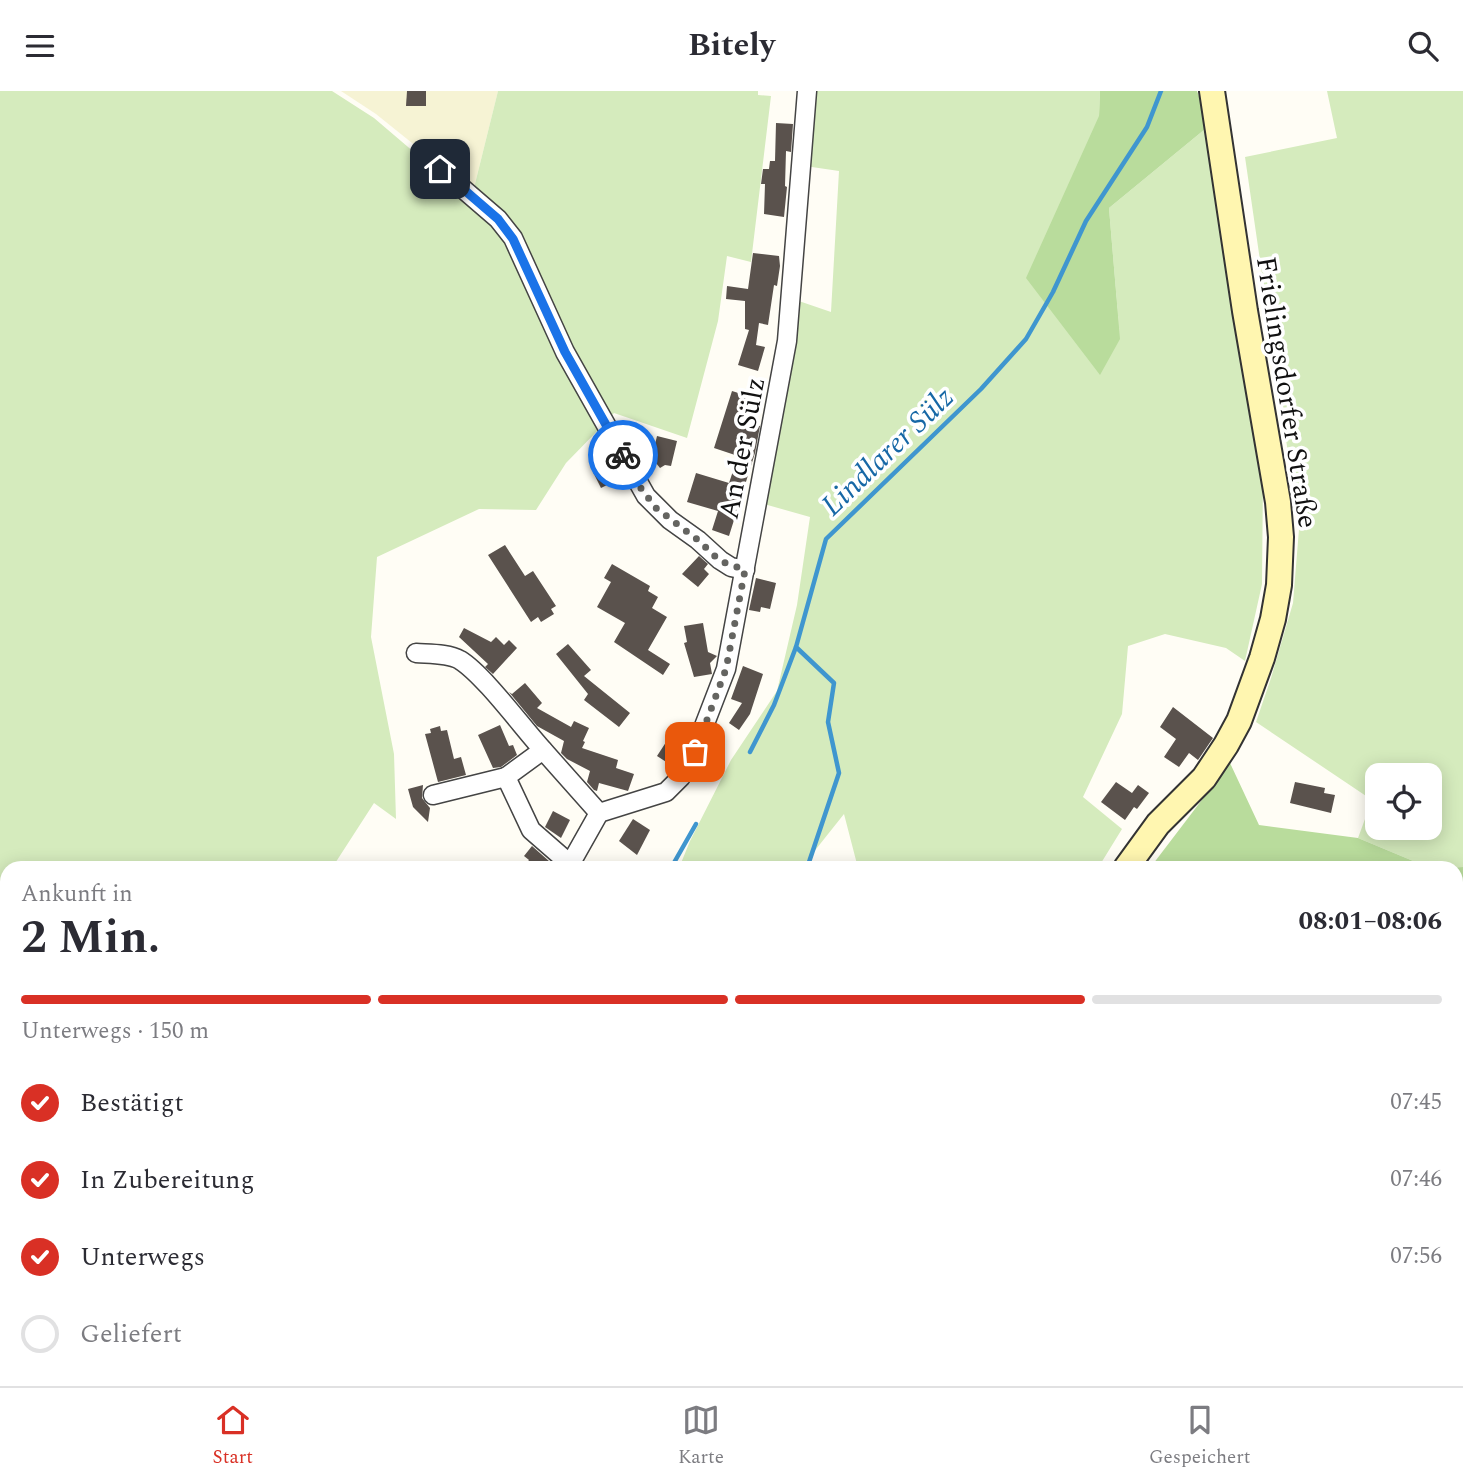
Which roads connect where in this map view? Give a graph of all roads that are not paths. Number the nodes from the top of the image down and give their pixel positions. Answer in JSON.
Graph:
{"nodes":[{"id":1,"x":807,"y":91,"type":"edge"},
{"id":2,"x":1212,"y":91,"type":"edge"},
{"id":3,"x":426,"y":157,"type":"dead end"},
{"id":4,"x":745,"y":570,"type":"junction"},
{"id":5,"x":416,"y":653,"type":"dead end"},
{"id":6,"x":543,"y":750,"type":"junction"},
{"id":7,"x":506,"y":776,"type":"junction"},
{"id":8,"x":433,"y":795,"type":"dead end"},
{"id":9,"x":599,"y":813,"type":"junction"},
{"id":10,"x":564,"y":861,"type":"edge"},
{"id":11,"x":572,"y":861,"type":"edge"},
{"id":12,"x":1131,"y":861,"type":"edge"}],
"edges":[{"from":1,"to":4,"type":"street","name":"An der Sülz"},
{"from":2,"to":12,"type":"main road","name":"Frielingsdorfer Straße"},
{"from":3,"to":4,"type":"street"},
{"from":4,"to":9,"type":"street","name":"An der Sülz"},
{"from":5,"to":6,"type":"street"},
{"from":6,"to":7,"type":"street"},
{"from":6,"to":9,"type":"street"},
{"from":7,"to":8,"type":"street"},
{"from":7,"to":10,"type":"street"},
{"from":9,"to":11,"type":"street"}]}
